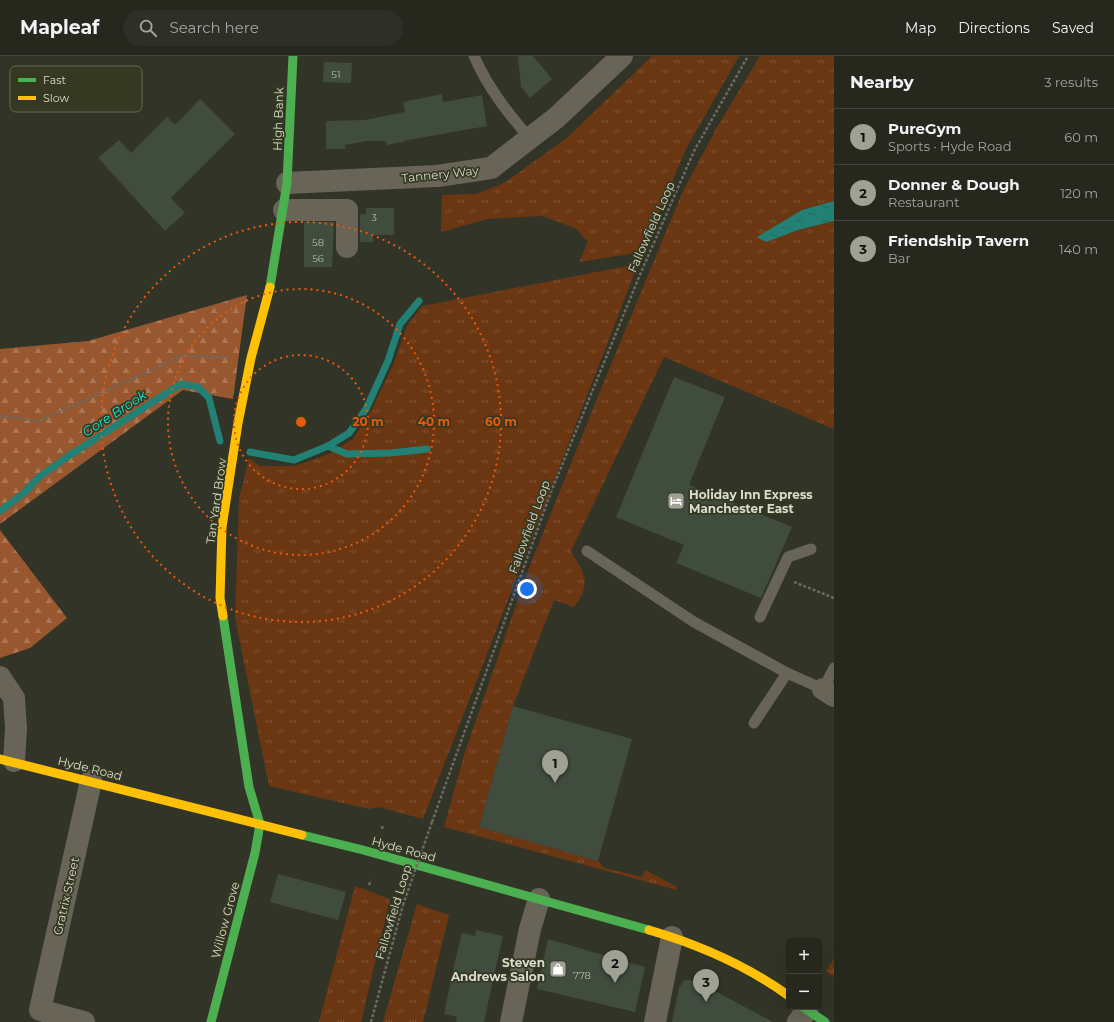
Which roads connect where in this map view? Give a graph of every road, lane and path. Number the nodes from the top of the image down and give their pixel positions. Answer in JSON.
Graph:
{"nodes":[{"id":1,"x":293,"y":56,"type":"edge"},
{"id":2,"x":474,"y":56,"type":"edge"},
{"id":3,"x":622,"y":56,"type":"edge"},
{"id":4,"x":748,"y":56,"type":"edge"},
{"id":5,"x":530,"y":139,"type":"junction"},
{"id":6,"x":287,"y":183,"type":"junction"},
{"id":7,"x":284,"y":210,"type":"junction"},
{"id":8,"x":348,"y":247,"type":"dead end"},
{"id":9,"x":252,"y":358,"type":"junction"},
{"id":10,"x":0,"y":416,"type":"edge"},
{"id":11,"x":811,"y":549,"type":"dead end"},
{"id":12,"x":587,"y":551,"type":"dead end"},
{"id":13,"x":779,"y":575,"type":"junction"},
{"id":14,"x":834,"y":598,"type":"edge"},
{"id":15,"x":760,"y":616,"type":"dead end"},
{"id":16,"x":834,"y":668,"type":"edge"},
{"id":17,"x":787,"y":673,"type":"junction"},
{"id":18,"x":0,"y":677,"type":"edge"},
{"id":19,"x":829,"y":693,"type":"edge"},
{"id":20,"x":754,"y":723,"type":"dead end"},
{"id":21,"x":7,"y":760,"type":"edge"},
{"id":22,"x":91,"y":781,"type":"junction"},
{"id":23,"x":260,"y":824,"type":"junction"},
{"id":24,"x":383,"y":824,"type":"dead end"},
{"id":25,"x":382,"y":829,"type":"dead end"},
{"id":26,"x":370,"y":880,"type":"dead end"},
{"id":27,"x":369,"y":885,"type":"dead end"},
{"id":28,"x":539,"y":899,"type":"junction"},
{"id":29,"x":672,"y":937,"type":"junction"},
{"id":30,"x":786,"y":994,"type":"edge"},
{"id":31,"x":803,"y":1013,"type":"edge"},
{"id":32,"x":84,"y":1022,"type":"edge"},
{"id":33,"x":211,"y":1022,"type":"edge"},
{"id":34,"x":371,"y":1022,"type":"edge"},
{"id":35,"x":511,"y":1022,"type":"edge"},
{"id":36,"x":655,"y":1022,"type":"edge"},
{"id":37,"x":825,"y":1022,"type":"edge"}],
"edges":[{"from":1,"to":6,"type":"main road","name":"High Bank"},
{"from":2,"to":5,"type":"lane"},
{"from":3,"to":5,"type":"street","name":"Tannery Way"},
{"from":4,"to":34,"type":"path","name":"Fallowfield Loop","bridge":true},
{"from":5,"to":6,"type":"street","name":"Tannery Way"},
{"from":6,"to":7,"type":"main road","name":"Tan Yard Brow"},
{"from":7,"to":8,"type":"street"},
{"from":7,"to":9,"type":"main road","name":"Tan Yard Brow"},
{"from":9,"to":10,"type":"path"},
{"from":9,"to":23,"type":"main road","name":"Tan Yard Brow"},
{"from":11,"to":13,"type":"lane"},
{"from":12,"to":17,"type":"lane"},
{"from":13,"to":14,"type":"path"},
{"from":13,"to":15,"type":"lane"},
{"from":16,"to":19,"type":"lane"},
{"from":17,"to":19,"type":"lane"},
{"from":17,"to":20,"type":"lane"},
{"from":18,"to":21,"type":"street"},
{"from":21,"to":22,"type":"main road","name":"Hyde Road"},
{"from":22,"to":23,"type":"main road","name":"Hyde Road"},
{"from":22,"to":32,"type":"street","name":"Gratrix Street"},
{"from":23,"to":28,"type":"main road","name":"Hyde Road"},
{"from":23,"to":33,"type":"main road","name":"Willow Grove"},
{"from":24,"to":25,"type":"path"},
{"from":26,"to":27,"type":"path"},
{"from":28,"to":29,"type":"main road","name":"Hyde Road"},
{"from":28,"to":35,"type":"street"},
{"from":29,"to":30,"type":"main road","name":"Hyde Road"},
{"from":29,"to":36,"type":"street"},
{"from":31,"to":37,"type":"main road"}]}
